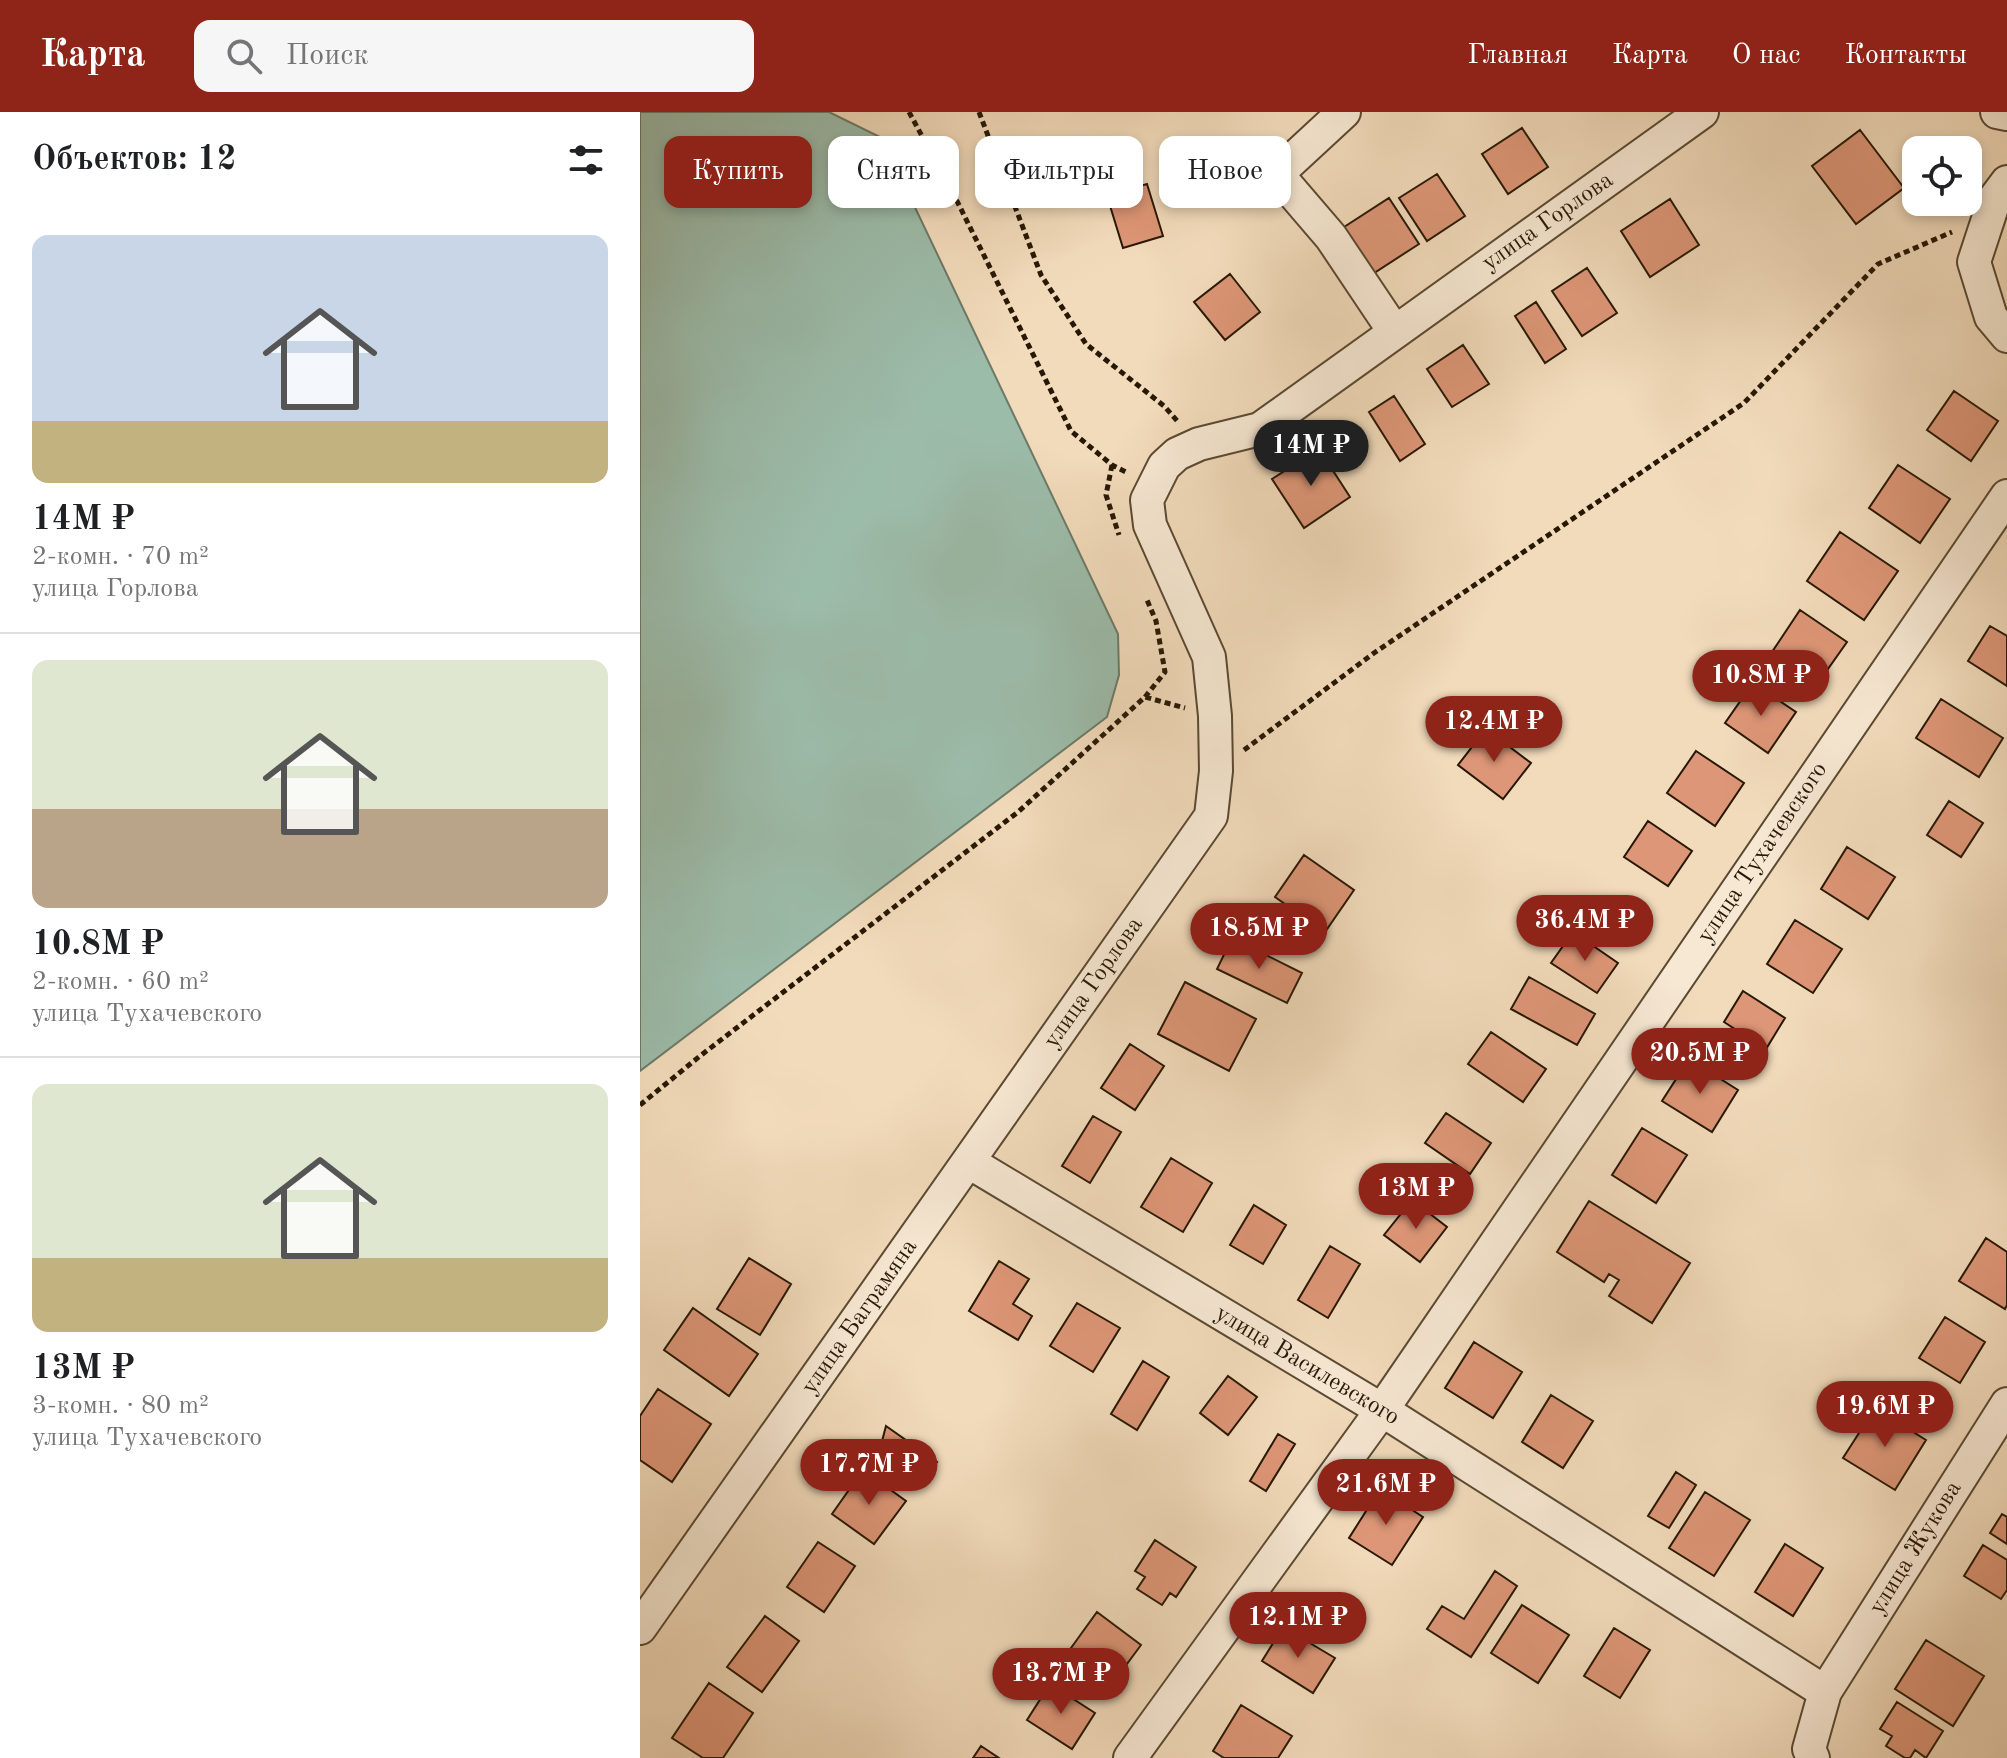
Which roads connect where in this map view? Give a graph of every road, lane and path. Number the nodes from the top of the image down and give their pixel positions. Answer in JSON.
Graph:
{"nodes":[{"id":1,"x":909,"y":112,"type":"edge"},
{"id":2,"x":979,"y":112,"type":"edge"},
{"id":3,"x":1344,"y":112,"type":"edge"},
{"id":4,"x":1702,"y":112,"type":"edge"},
{"id":5,"x":1997,"y":112,"type":"edge"},
{"id":6,"x":2007,"y":114,"type":"edge"},
{"id":7,"x":2007,"y":182,"type":"edge"},
{"id":8,"x":1989,"y":216,"type":"junction"},
{"id":9,"x":1394,"y":331,"type":"junction"},
{"id":10,"x":2007,"y":336,"type":"edge"},
{"id":11,"x":1199,"y":444,"type":"junction"},
{"id":12,"x":1112,"y":465,"type":"junction"},
{"id":13,"x":1153,"y":487,"type":"junction"},
{"id":14,"x":2007,"y":496,"type":"edge"},
{"id":15,"x":1121,"y":540,"type":"dead end"},
{"id":16,"x":1144,"y":592,"type":"dead end"},
{"id":17,"x":1145,"y":697,"type":"junction"},
{"id":18,"x":1215,"y":716,"type":"junction"},
{"id":19,"x":1216,"y":771,"type":"junction"},
{"id":20,"x":640,"y":1105,"type":"edge"},
{"id":21,"x":969,"y":1162,"type":"junction"},
{"id":22,"x":2007,"y":1404,"type":"edge"},
{"id":23,"x":1382,"y":1410,"type":"junction"},
{"id":24,"x":640,"y":1628,"type":"edge"},
{"id":25,"x":1825,"y":1692,"type":"junction"},
{"id":26,"x":1130,"y":1758,"type":"edge"},
{"id":27,"x":1813,"y":1758,"type":"edge"}],
"edges":[{"from":1,"to":12,"type":"path"},
{"from":2,"to":11,"type":"path"},
{"from":3,"to":9,"type":"street"},
{"from":4,"to":9,"type":"street","name":"улица Горлова"},
{"from":5,"to":6,"type":"street"},
{"from":7,"to":8,"type":"street"},
{"from":8,"to":10,"type":"street"},
{"from":8,"to":19,"type":"path"},
{"from":9,"to":11,"type":"street","name":"улица Горлова"},
{"from":11,"to":13,"type":"street","name":"улица Горлова"},
{"from":12,"to":13,"type":"path"},
{"from":12,"to":15,"type":"path"},
{"from":13,"to":18,"type":"street","name":"улица Горлова"},
{"from":14,"to":23,"type":"street","name":"улица Тухачевского"},
{"from":16,"to":17,"type":"path"},
{"from":17,"to":18,"type":"path"},
{"from":17,"to":20,"type":"path"},
{"from":18,"to":19,"type":"street","name":"улица Горлова"},
{"from":19,"to":21,"type":"street","name":"улица Горлова"},
{"from":21,"to":23,"type":"street","name":"улица Василевского"},
{"from":21,"to":24,"type":"street","name":"улица Баграмяна"},
{"from":22,"to":25,"type":"street","name":"улица Жукова"},
{"from":23,"to":25,"type":"street","name":"улица Василевского"},
{"from":23,"to":26,"type":"street","name":"улица Тухачевского"},
{"from":25,"to":27,"type":"street"}]}
